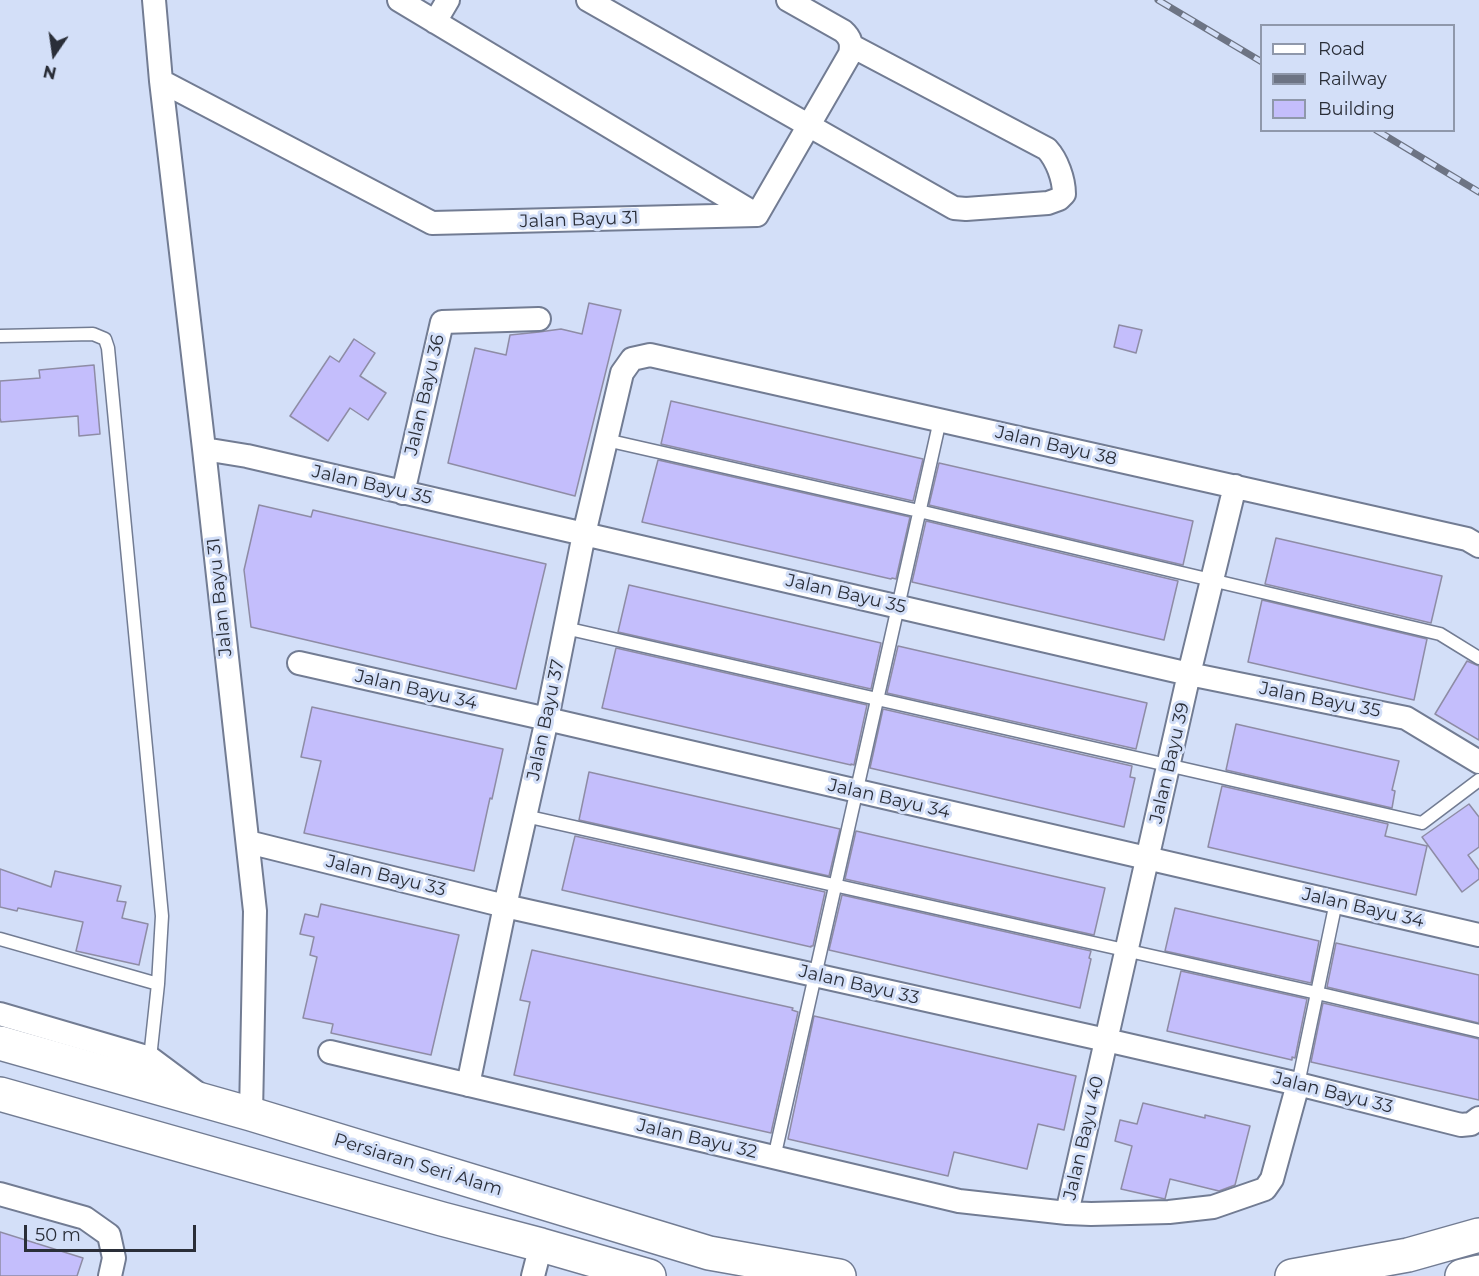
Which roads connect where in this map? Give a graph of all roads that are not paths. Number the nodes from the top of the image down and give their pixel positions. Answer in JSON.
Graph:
{"nodes":[{"id":1,"x":154,"y":0,"type":"edge"},
{"id":2,"x":399,"y":0,"type":"edge"},
{"id":3,"x":448,"y":0,"type":"edge"},
{"id":4,"x":588,"y":0,"type":"edge"},
{"id":5,"x":788,"y":0,"type":"edge"},
{"id":6,"x":435,"y":22,"type":"junction"},
{"id":7,"x":852,"y":46,"type":"junction"},
{"id":8,"x":160,"y":81,"type":"junction"},
{"id":9,"x":809,"y":125,"type":"junction"},
{"id":10,"x":757,"y":215,"type":"junction"},
{"id":11,"x":539,"y":319,"type":"dead end"},
{"id":12,"x":0,"y":336,"type":"edge"},
{"id":13,"x":632,"y":359,"type":"joint"},
{"id":14,"x":940,"y":420,"type":"junction"},
{"id":15,"x":606,"y":440,"type":"junction"},
{"id":16,"x":204,"y":449,"type":"junction"},
{"id":17,"x":1235,"y":486,"type":"junction"},
{"id":18,"x":403,"y":493,"type":"junction"},
{"id":19,"x":919,"y":511,"type":"junction"},
{"id":20,"x":584,"y":534,"type":"junction"},
{"id":21,"x":1479,"y":546,"type":"edge"},
{"id":22,"x":1212,"y":580,"type":"junction"},
{"id":23,"x":898,"y":606,"type":"junction"},
{"id":24,"x":565,"y":628,"type":"junction"},
{"id":25,"x":1479,"y":658,"type":"edge"},
{"id":26,"x":300,"y":663,"type":"dead end"},
{"id":27,"x":1190,"y":674,"type":"junction"},
{"id":28,"x":877,"y":699,"type":"junction"},
{"id":29,"x":547,"y":719,"type":"junction"},
{"id":30,"x":1479,"y":762,"type":"edge"},
{"id":31,"x":1169,"y":765,"type":"junction"},
{"id":32,"x":1479,"y":780,"type":"edge"},
{"id":33,"x":856,"y":791,"type":"junction"},
{"id":34,"x":525,"y":816,"type":"junction"},
{"id":35,"x":248,"y":842,"type":"junction"},
{"id":36,"x":1148,"y":859,"type":"junction"},
{"id":37,"x":835,"y":884,"type":"junction"},
{"id":38,"x":1336,"y":902,"type":"junction"},
{"id":39,"x":505,"y":906,"type":"junction"},
{"id":40,"x":1479,"y":935,"type":"edge"},
{"id":41,"x":0,"y":939,"type":"edge"},
{"id":42,"x":1127,"y":950,"type":"junction"},
{"id":43,"x":814,"y":975,"type":"junction"},
{"id":44,"x":158,"y":984,"type":"junction"},
{"id":45,"x":1317,"y":993,"type":"junction"},
{"id":46,"x":0,"y":1014,"type":"edge"},
{"id":47,"x":1479,"y":1031,"type":"edge"},
{"id":48,"x":1106,"y":1040,"type":"junction"},
{"id":49,"x":0,"y":1043,"type":"edge"},
{"id":50,"x":330,"y":1052,"type":"dead end"},
{"id":51,"x":150,"y":1058,"type":"junction"},
{"id":52,"x":1298,"y":1084,"type":"junction"},
{"id":53,"x":468,"y":1085,"type":"junction"},
{"id":54,"x":0,"y":1094,"type":"edge"},
{"id":55,"x":209,"y":1102,"type":"junction"},
{"id":56,"x":251,"y":1114,"type":"junction"},
{"id":57,"x":1475,"y":1121,"type":"edge"},
{"id":58,"x":774,"y":1158,"type":"junction"},
{"id":59,"x":0,"y":1194,"type":"edge"},
{"id":60,"x":1067,"y":1214,"type":"junction"},
{"id":61,"x":1479,"y":1235,"type":"edge"},
{"id":62,"x":541,"y":1245,"type":"junction"},
{"id":63,"x":1479,"y":1272,"type":"edge"},
{"id":64,"x":110,"y":1276,"type":"edge"},
{"id":65,"x":533,"y":1276,"type":"edge"},
{"id":66,"x":649,"y":1276,"type":"edge"},
{"id":67,"x":839,"y":1276,"type":"edge"},
{"id":68,"x":1292,"y":1276,"type":"edge"},
{"id":69,"x":1462,"y":1276,"type":"edge"}],
"edges":[{"from":1,"to":8,"type":"street","name":"Jalan Bayu 31"},
{"from":2,"to":6,"type":"street"},
{"from":3,"to":6,"type":"street"},
{"from":4,"to":9,"type":"street"},
{"from":5,"to":7,"type":"street"},
{"from":6,"to":10,"type":"street"},
{"from":7,"to":9,"type":"street"},
{"from":7,"to":9,"type":"street"},
{"from":8,"to":10,"type":"street","name":"Jalan Bayu 31"},
{"from":8,"to":16,"type":"street","name":"Jalan Bayu 31"},
{"from":9,"to":10,"type":"street"},
{"from":11,"to":18,"type":"street","name":"Jalan Bayu 36"},
{"from":12,"to":44,"type":"lane"},
{"from":13,"to":14,"type":"street","name":"Jalan Bayu 38"},
{"from":13,"to":15,"type":"street","name":"Jalan Bayu 37"},
{"from":14,"to":17,"type":"street","name":"Jalan Bayu 38"},
{"from":14,"to":19,"type":"lane"},
{"from":15,"to":19,"type":"lane"},
{"from":15,"to":20,"type":"street","name":"Jalan Bayu 37"},
{"from":16,"to":18,"type":"street","name":"Jalan Bayu 35"},
{"from":16,"to":35,"type":"street","name":"Jalan Bayu 31"},
{"from":17,"to":21,"type":"street","name":"Jalan Bayu 38"},
{"from":17,"to":22,"type":"street","name":"Jalan Bayu 39"},
{"from":18,"to":20,"type":"street","name":"Jalan Bayu 35"},
{"from":19,"to":22,"type":"lane"},
{"from":19,"to":23,"type":"lane"},
{"from":20,"to":23,"type":"street","name":"Jalan Bayu 35"},
{"from":20,"to":24,"type":"street","name":"Jalan Bayu 37"},
{"from":22,"to":25,"type":"lane"},
{"from":22,"to":27,"type":"street","name":"Jalan Bayu 39"},
{"from":23,"to":27,"type":"street","name":"Jalan Bayu 35"},
{"from":23,"to":28,"type":"lane"},
{"from":24,"to":28,"type":"lane"},
{"from":24,"to":29,"type":"street","name":"Jalan Bayu 37"},
{"from":26,"to":29,"type":"street","name":"Jalan Bayu 34"},
{"from":27,"to":30,"type":"street","name":"Jalan Bayu 35"},
{"from":27,"to":31,"type":"street","name":"Jalan Bayu 39"},
{"from":28,"to":31,"type":"lane"},
{"from":28,"to":33,"type":"lane"},
{"from":29,"to":33,"type":"street","name":"Jalan Bayu 34"},
{"from":29,"to":34,"type":"street","name":"Jalan Bayu 37"},
{"from":31,"to":32,"type":"lane"},
{"from":31,"to":36,"type":"street","name":"Jalan Bayu 39"},
{"from":33,"to":36,"type":"street","name":"Jalan Bayu 34"},
{"from":33,"to":37,"type":"lane"},
{"from":34,"to":37,"type":"lane"},
{"from":34,"to":39,"type":"street","name":"Jalan Bayu 37"},
{"from":35,"to":39,"type":"street","name":"Jalan Bayu 33"},
{"from":35,"to":56,"type":"street","name":"Jalan Bayu 31"},
{"from":36,"to":38,"type":"street","name":"Jalan Bayu 34"},
{"from":36,"to":42,"type":"street","name":"Jalan Bayu 39"},
{"from":37,"to":42,"type":"lane"},
{"from":37,"to":43,"type":"lane"},
{"from":38,"to":40,"type":"street","name":"Jalan Bayu 34"},
{"from":38,"to":45,"type":"lane"},
{"from":39,"to":43,"type":"street","name":"Jalan Bayu 33"},
{"from":39,"to":53,"type":"street","name":"Jalan Bayu 37"},
{"from":41,"to":44,"type":"lane"},
{"from":42,"to":45,"type":"lane"},
{"from":42,"to":48,"type":"street","name":"Jalan Bayu 39"},
{"from":43,"to":48,"type":"street","name":"Jalan Bayu 33"},
{"from":43,"to":58,"type":"lane"},
{"from":44,"to":51,"type":"lane"},
{"from":45,"to":47,"type":"lane"},
{"from":45,"to":52,"type":"lane"},
{"from":46,"to":51,"type":"street"},
{"from":48,"to":52,"type":"street","name":"Jalan Bayu 33"},
{"from":48,"to":60,"type":"street","name":"Jalan Bayu 40"},
{"from":49,"to":55,"type":"main road","name":"Persiaran Seri Alam"},
{"from":50,"to":53,"type":"street","name":"Jalan Bayu 32"},
{"from":51,"to":55,"type":"street"},
{"from":52,"to":57,"type":"street","name":"Jalan Bayu 33"},
{"from":52,"to":60,"type":"street","name":"Jalan Bayu 40"},
{"from":53,"to":58,"type":"street","name":"Jalan Bayu 32"},
{"from":54,"to":62,"type":"main road"},
{"from":55,"to":56,"type":"main road","name":"Persiaran Seri Alam"},
{"from":56,"to":67,"type":"main road","name":"Persiaran Seri Alam"},
{"from":58,"to":60,"type":"street","name":"Jalan Bayu 32"},
{"from":59,"to":64,"type":"street"},
{"from":61,"to":68,"type":"main road"},
{"from":62,"to":65,"type":"street"},
{"from":62,"to":66,"type":"main road"},
{"from":63,"to":69,"type":"main road"}]}
